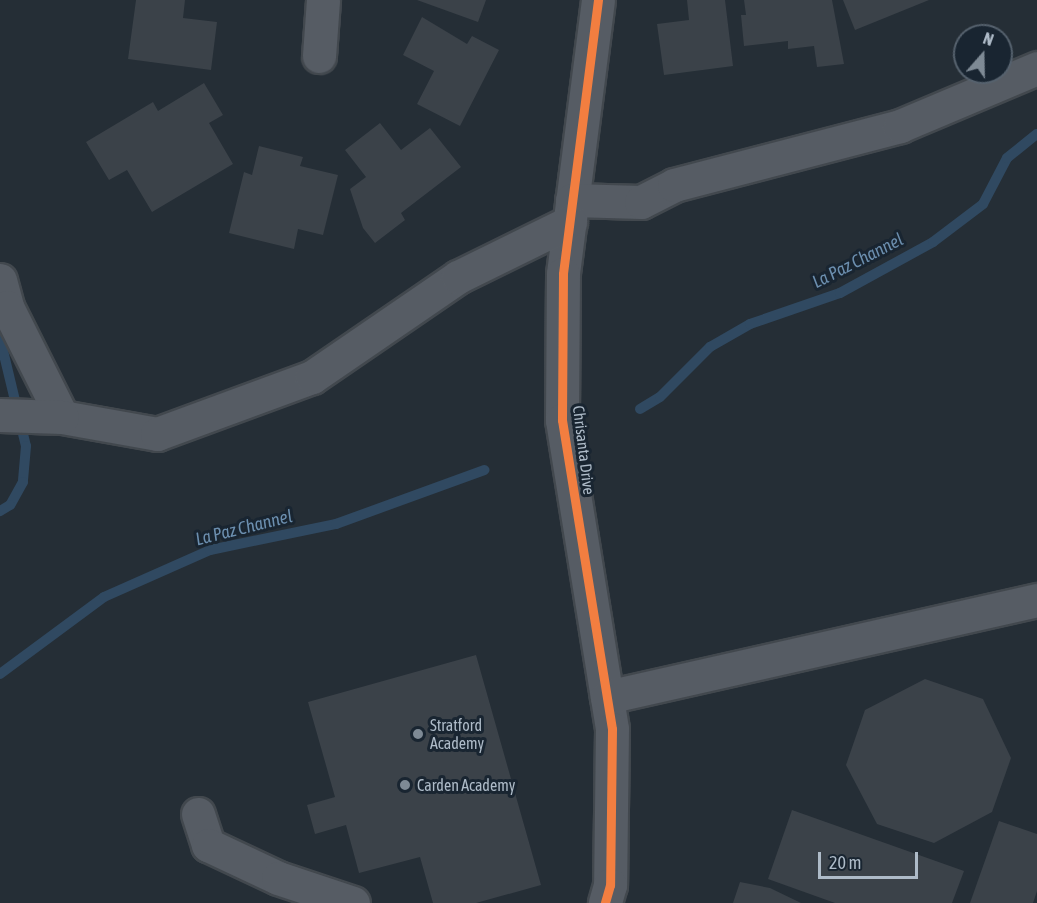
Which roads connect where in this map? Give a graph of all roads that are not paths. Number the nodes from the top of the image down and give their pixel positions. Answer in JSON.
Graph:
{"nodes":[{"id":1,"x":323,"y":0,"type":"edge"},
{"id":2,"x":598,"y":0,"type":"edge"},
{"id":3,"x":319,"y":56,"type":"dead end"},
{"id":4,"x":1037,"y":68,"type":"edge"},
{"id":5,"x":571,"y":211,"type":"junction"},
{"id":6,"x":0,"y":280,"type":"edge"},
{"id":7,"x":0,"y":415,"type":"edge"},
{"id":8,"x":50,"y":417,"type":"junction"},
{"id":9,"x":1037,"y":600,"type":"edge"},
{"id":10,"x":607,"y":697,"type":"junction"},
{"id":11,"x":198,"y":814,"type":"dead end"},
{"id":12,"x":353,"y":903,"type":"edge"},
{"id":13,"x":605,"y":903,"type":"edge"}],
"edges":[{"from":1,"to":3,"type":"street"},
{"from":2,"to":5,"type":"street","name":"Chrisanta Drive"},
{"from":4,"to":5,"type":"street"},
{"from":5,"to":8,"type":"street"},
{"from":5,"to":10,"type":"street","name":"Chrisanta Drive"},
{"from":6,"to":8,"type":"street"},
{"from":7,"to":8,"type":"street"},
{"from":9,"to":10,"type":"street"},
{"from":10,"to":13,"type":"street","name":"Chrisanta Drive"},
{"from":11,"to":12,"type":"street"}]}
